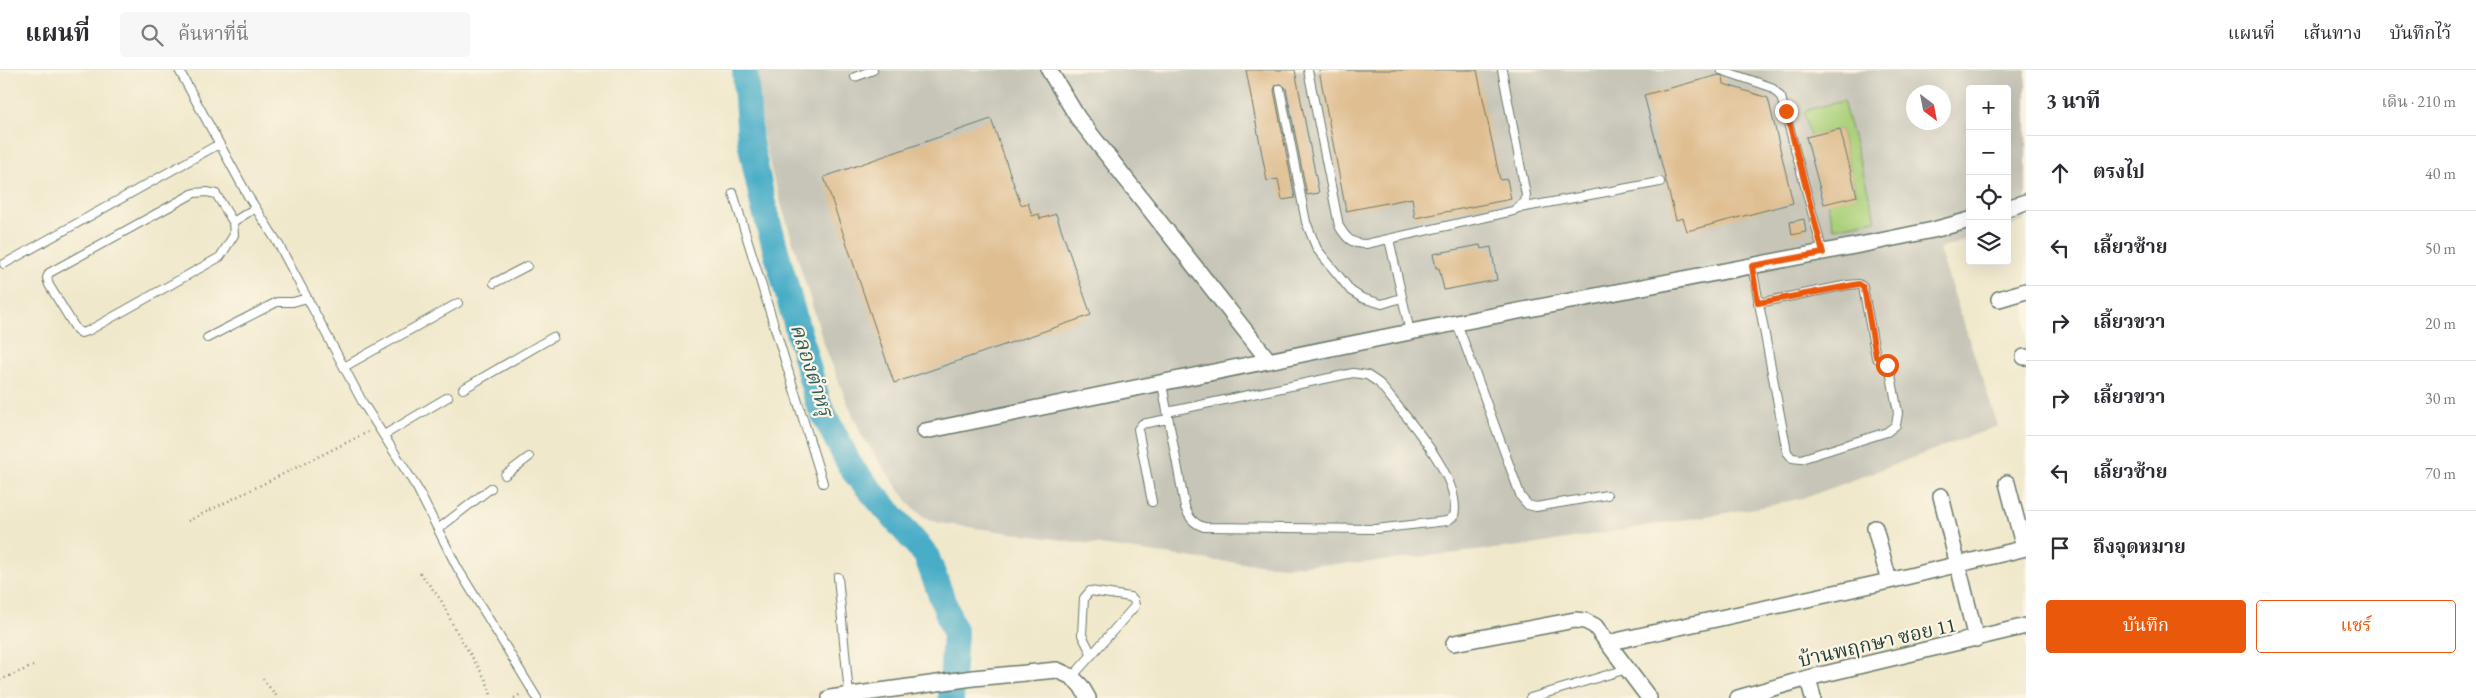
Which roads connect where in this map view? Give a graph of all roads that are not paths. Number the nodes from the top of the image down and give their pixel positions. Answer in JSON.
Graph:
{"nodes":[{"id":1,"x":179,"y":70,"type":"edge"},
{"id":2,"x":873,"y":70,"type":"edge"},
{"id":3,"x":1049,"y":70,"type":"edge"},
{"id":4,"x":1308,"y":70,"type":"edge"},
{"id":5,"x":1502,"y":70,"type":"edge"},
{"id":6,"x":1721,"y":70,"type":"edge"},
{"id":7,"x":855,"y":77,"type":"dead end"},
{"id":8,"x":1280,"y":89,"type":"dead end"},
{"id":9,"x":219,"y":144,"type":"junction"},
{"id":10,"x":1660,"y":182,"type":"dead end"},
{"id":11,"x":733,"y":193,"type":"dead end"},
{"id":12,"x":2026,"y":202,"type":"edge"},
{"id":13,"x":2011,"y":207,"type":"edge"},
{"id":14,"x":255,"y":208,"type":"junction"},
{"id":15,"x":1520,"y":208,"type":"junction"},
{"id":16,"x":1966,"y":221,"type":"edge"},
{"id":17,"x":234,"y":222,"type":"junction"},
{"id":18,"x":1389,"y":239,"type":"junction"},
{"id":19,"x":1823,"y":253,"type":"junction"},
{"id":20,"x":4,"y":264,"type":"dead end"},
{"id":21,"x":527,"y":266,"type":"dead end"},
{"id":22,"x":1752,"y":266,"type":"junction"},
{"id":23,"x":494,"y":283,"type":"dead end"},
{"id":24,"x":2026,"y":291,"type":"edge"},
{"id":25,"x":307,"y":298,"type":"junction"},
{"id":26,"x":1401,"y":298,"type":"junction"},
{"id":27,"x":1999,"y":299,"type":"dead end"},
{"id":28,"x":458,"y":303,"type":"dead end"},
{"id":29,"x":1758,"y":303,"type":"junction"},
{"id":30,"x":1457,"y":323,"type":"junction"},
{"id":31,"x":1410,"y":332,"type":"junction"},
{"id":32,"x":553,"y":337,"type":"dead end"},
{"id":33,"x":207,"y":338,"type":"dead end"},
{"id":34,"x":1269,"y":361,"type":"junction"},
{"id":35,"x":344,"y":367,"type":"junction"},
{"id":36,"x":1162,"y":384,"type":"junction"},
{"id":37,"x":462,"y":389,"type":"dead end"},
{"id":38,"x":448,"y":397,"type":"dead end"},
{"id":39,"x":1168,"y":416,"type":"junction"},
{"id":40,"x":926,"y":431,"type":"dead end"},
{"id":41,"x":384,"y":435,"type":"junction"},
{"id":42,"x":528,"y":457,"type":"dead end"},
{"id":43,"x":505,"y":475,"type":"dead end"},
{"id":44,"x":823,"y":483,"type":"dead end"},
{"id":45,"x":2007,"y":483,"type":"dead end"},
{"id":46,"x":491,"y":488,"type":"dead end"},
{"id":47,"x":1607,"y":496,"type":"dead end"},
{"id":48,"x":1941,"y":496,"type":"dead end"},
{"id":49,"x":1152,"y":502,"type":"dead end"},
{"id":50,"x":1875,"y":528,"type":"dead end"},
{"id":51,"x":438,"y":529,"type":"junction"},
{"id":52,"x":2025,"y":548,"type":"edge"},
{"id":53,"x":1957,"y":564,"type":"junction"},
{"id":54,"x":838,"y":578,"type":"dead end"},
{"id":55,"x":1888,"y":581,"type":"junction"},
{"id":56,"x":2026,"y":626,"type":"edge"},
{"id":57,"x":1976,"y":639,"type":"junction"},
{"id":58,"x":1616,"y":640,"type":"dead end"},
{"id":59,"x":1454,"y":643,"type":"dead end"},
{"id":60,"x":1092,"y":655,"type":"junction"},
{"id":61,"x":1627,"y":670,"type":"junction"},
{"id":62,"x":1072,"y":677,"type":"junction"},
{"id":63,"x":1808,"y":678,"type":"junction"},
{"id":64,"x":849,"y":695,"type":"junction"},
{"id":65,"x":537,"y":698,"type":"edge"},
{"id":66,"x":830,"y":698,"type":"edge"},
{"id":67,"x":1088,"y":698,"type":"edge"},
{"id":68,"x":1530,"y":698,"type":"edge"},
{"id":69,"x":1649,"y":698,"type":"edge"},
{"id":70,"x":1738,"y":698,"type":"edge"},
{"id":71,"x":1813,"y":698,"type":"edge"}],
"edges":[{"from":1,"to":9,"type":"lane"},
{"from":2,"to":7,"type":"lane"},
{"from":3,"to":34,"type":"street"},
{"from":4,"to":18,"type":"lane"},
{"from":5,"to":15,"type":"lane"},
{"from":6,"to":19,"type":"lane"},
{"from":8,"to":26,"type":"lane"},
{"from":9,"to":14,"type":"lane"},
{"from":9,"to":20,"type":"lane"},
{"from":10,"to":15,"type":"lane"},
{"from":11,"to":44,"type":"lane"},
{"from":12,"to":13,"type":"street"},
{"from":14,"to":17,"type":"lane"},
{"from":14,"to":25,"type":"lane"},
{"from":15,"to":18,"type":"lane"},
{"from":16,"to":19,"type":"street"},
{"from":17,"to":17,"type":"lane"},
{"from":18,"to":26,"type":"lane"},
{"from":19,"to":22,"type":"street"},
{"from":21,"to":23,"type":"lane"},
{"from":22,"to":29,"type":"lane"},
{"from":22,"to":30,"type":"street"},
{"from":24,"to":27,"type":"street"},
{"from":25,"to":33,"type":"lane"},
{"from":25,"to":35,"type":"lane"},
{"from":26,"to":31,"type":"lane"},
{"from":28,"to":35,"type":"lane"},
{"from":29,"to":29,"type":"lane"},
{"from":30,"to":31,"type":"street"},
{"from":30,"to":47,"type":"lane"},
{"from":31,"to":34,"type":"street"},
{"from":32,"to":37,"type":"lane"},
{"from":34,"to":36,"type":"street"},
{"from":35,"to":41,"type":"lane"},
{"from":36,"to":39,"type":"lane"},
{"from":36,"to":40,"type":"street"},
{"from":38,"to":41,"type":"lane"},
{"from":39,"to":39,"type":"lane"},
{"from":39,"to":49,"type":"lane"},
{"from":41,"to":51,"type":"lane"},
{"from":42,"to":43,"type":"lane"},
{"from":45,"to":52,"type":"street"},
{"from":46,"to":51,"type":"lane"},
{"from":48,"to":53,"type":"street"},
{"from":50,"to":55,"type":"street"},
{"from":51,"to":65,"type":"lane"},
{"from":52,"to":53,"type":"street"},
{"from":53,"to":55,"type":"street"},
{"from":53,"to":57,"type":"street"},
{"from":54,"to":64,"type":"lane"},
{"from":55,"to":58,"type":"street"},
{"from":56,"to":57,"type":"street","name":"บ้านพฤกษา ซอย 11"},
{"from":57,"to":63,"type":"street","name":"บ้านพฤกษา ซอย 11"},
{"from":59,"to":61,"type":"street"},
{"from":60,"to":60,"type":"lane"},
{"from":60,"to":62,"type":"lane"},
{"from":61,"to":68,"type":"lane"},
{"from":61,"to":69,"type":"street"},
{"from":62,"to":64,"type":"street"},
{"from":62,"to":67,"type":"street"},
{"from":63,"to":70,"type":"street","name":"บ้านพฤกษา ซอย 11"},
{"from":63,"to":71,"type":"street"},
{"from":64,"to":66,"type":"street"}]}
